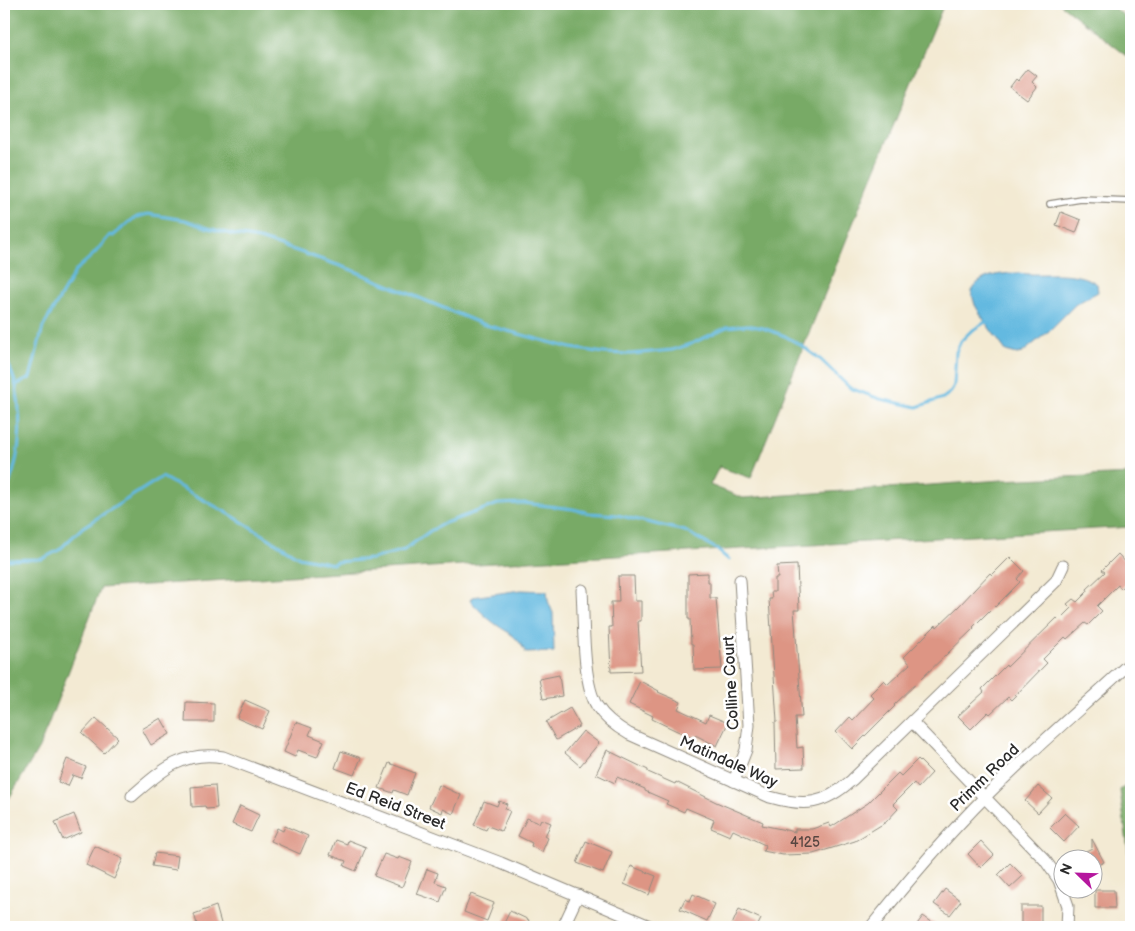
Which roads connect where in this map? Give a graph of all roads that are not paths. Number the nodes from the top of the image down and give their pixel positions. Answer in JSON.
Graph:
{"nodes":[{"id":1,"x":1131,"y":202,"type":"edge"},
{"id":2,"x":1050,"y":204,"type":"dead end"},
{"id":3,"x":1063,"y":566,"type":"dead end"},
{"id":4,"x":740,"y":580,"type":"dead end"},
{"id":5,"x":582,"y":590,"type":"dead end"},
{"id":6,"x":1131,"y":662,"type":"edge"},
{"id":7,"x":912,"y":722,"type":"junction"},
{"id":8,"x":734,"y":781,"type":"junction"},
{"id":9,"x":132,"y":796,"type":"dead end"},
{"id":10,"x":985,"y":798,"type":"junction"},
{"id":11,"x":578,"y":895,"type":"junction"},
{"id":12,"x":563,"y":927,"type":"edge"},
{"id":13,"x":652,"y":927,"type":"edge"},
{"id":14,"x":871,"y":927,"type":"edge"},
{"id":15,"x":1067,"y":927,"type":"edge"}],
"edges":[{"from":1,"to":2,"type":"lane"},
{"from":3,"to":7,"type":"street","name":"Matindale Way"},
{"from":4,"to":8,"type":"street","name":"Colline Court"},
{"from":5,"to":8,"type":"street","name":"Matindale Way"},
{"from":6,"to":10,"type":"street","name":"Primm Road"},
{"from":7,"to":8,"type":"street","name":"Matindale Way"},
{"from":7,"to":10,"type":"street"},
{"from":9,"to":11,"type":"street","name":"Ed Reid Street"},
{"from":10,"to":14,"type":"street","name":"Primm Road"},
{"from":10,"to":15,"type":"street"},
{"from":11,"to":12,"type":"street"},
{"from":11,"to":13,"type":"street","name":"Ed Reid Street"}]}
